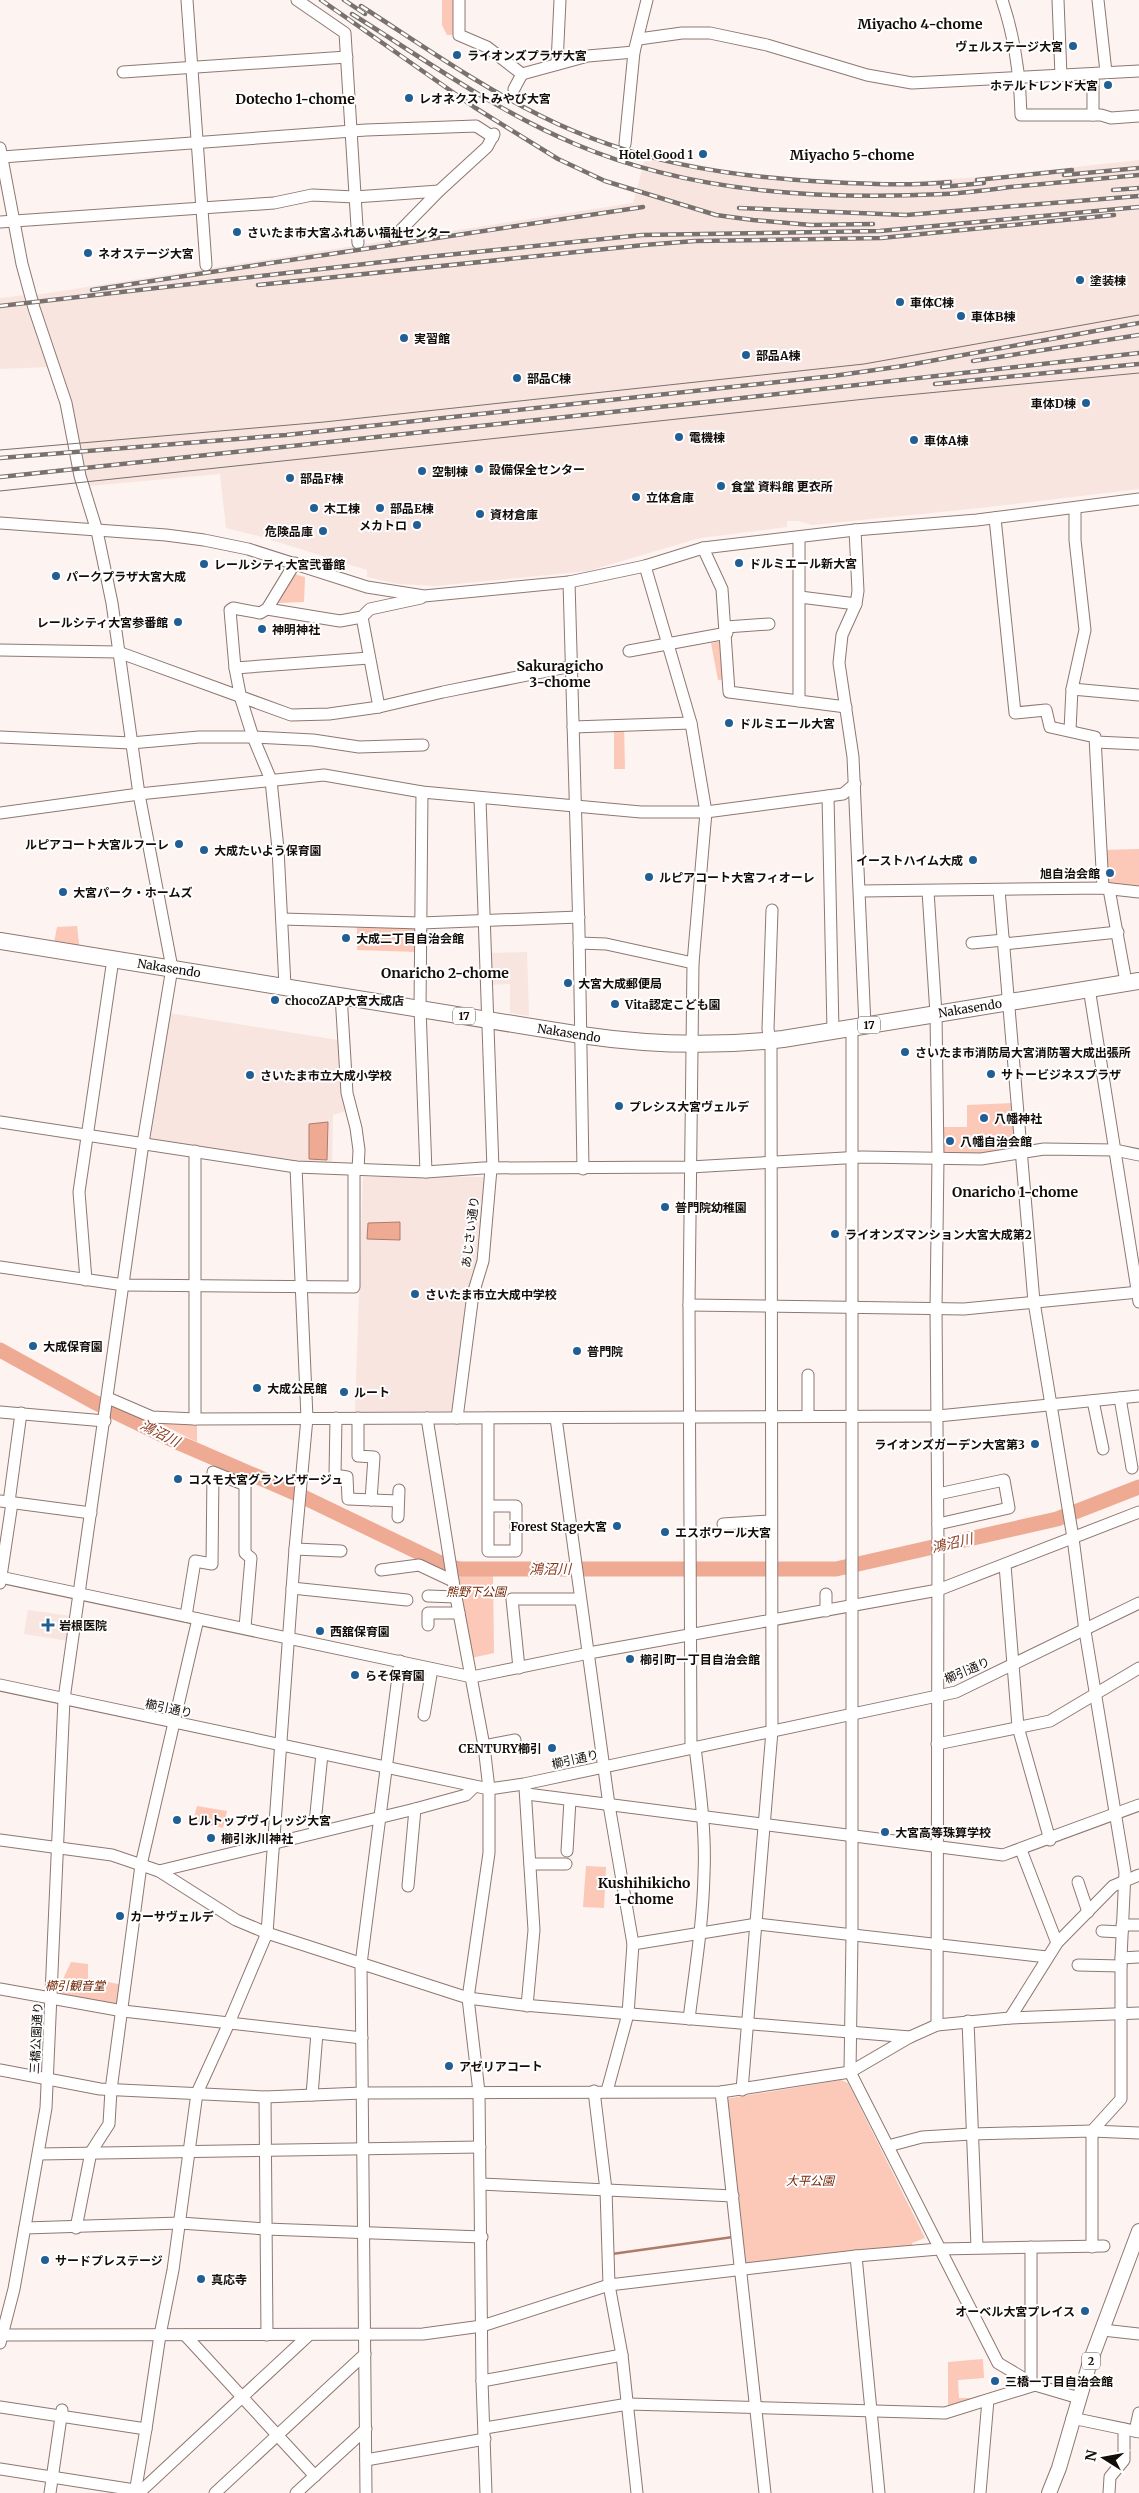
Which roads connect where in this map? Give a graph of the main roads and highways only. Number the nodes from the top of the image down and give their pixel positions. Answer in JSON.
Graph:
{"nodes":[{"id":1,"x":0,"y":941,"type":"edge"},
{"id":2,"x":1132,"y":982,"type":"edge"},
{"id":3,"x":1138,"y":2239,"type":"edge"},
{"id":4,"x":1049,"y":2493,"type":"edge"}],
"edges":[{"from":1,"to":2,"type":"highway","name":"Nakasendo","number":"17"},
{"from":3,"to":4,"type":"main road","number":"2"}]}
